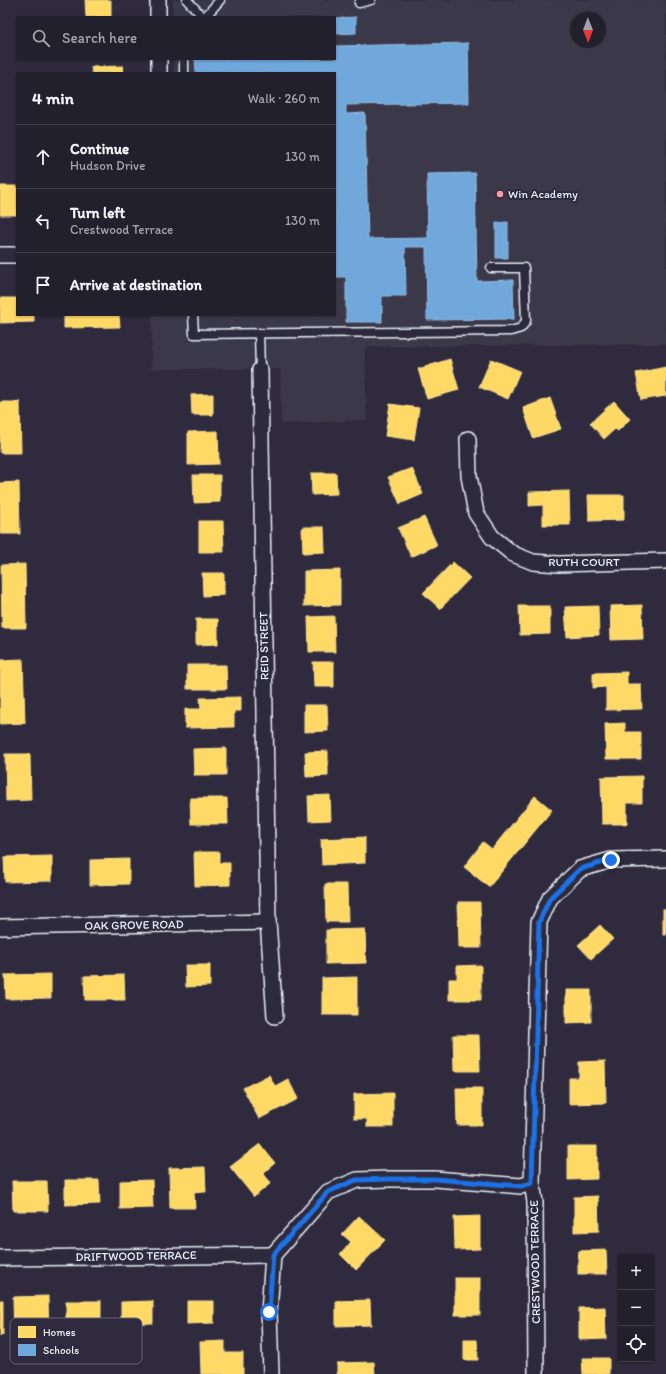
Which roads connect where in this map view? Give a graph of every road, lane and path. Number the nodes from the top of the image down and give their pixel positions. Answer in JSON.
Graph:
{"nodes":[{"id":1,"x":158,"y":0,"type":"edge"},
{"id":2,"x":187,"y":0,"type":"edge"},
{"id":3,"x":220,"y":0,"type":"edge"},
{"id":4,"x":371,"y":0,"type":"edge"},
{"id":5,"x":359,"y":4,"type":"dead end"},
{"id":6,"x":158,"y":16,"type":"edge"},
{"id":7,"x":203,"y":16,"type":"edge"},
{"id":8,"x":205,"y":16,"type":"edge"},
{"id":9,"x":159,"y":60,"type":"edge"},
{"id":10,"x":184,"y":60,"type":"edge"},
{"id":11,"x":159,"y":72,"type":"edge"},
{"id":12,"x":184,"y":72,"type":"edge"},
{"id":13,"x":0,"y":255,"type":"edge"},
{"id":14,"x":16,"y":255,"type":"edge"},
{"id":15,"x":491,"y":268,"type":"dead end"},
{"id":16,"x":194,"y":316,"type":"edge"},
{"id":17,"x":259,"y":333,"type":"junction"},
{"id":18,"x":260,"y":370,"type":"joint"},
{"id":19,"x":468,"y":439,"type":"dead end"},
{"id":20,"x":666,"y":561,"type":"edge"},
{"id":21,"x":666,"y":859,"type":"edge"},
{"id":22,"x":268,"y":922,"type":"junction"},
{"id":23,"x":0,"y":927,"type":"edge"},
{"id":24,"x":275,"y":1016,"type":"dead end"},
{"id":25,"x":532,"y":1183,"type":"junction"},
{"id":26,"x":273,"y":1255,"type":"junction"},
{"id":27,"x":0,"y":1258,"type":"edge"},
{"id":28,"x":271,"y":1374,"type":"edge"},
{"id":29,"x":536,"y":1374,"type":"edge"}],
"edges":[{"from":1,"to":6,"type":"street"},
{"from":2,"to":7,"type":"lane"},
{"from":3,"to":8,"type":"lane"},
{"from":4,"to":5,"type":"lane"},
{"from":9,"to":11,"type":"street"},
{"from":10,"to":12,"type":"lane"},
{"from":13,"to":14,"type":"street"},
{"from":15,"to":17,"type":"lane"},
{"from":16,"to":17,"type":"lane"},
{"from":17,"to":18,"type":"lane"},
{"from":18,"to":22,"type":"street","name":"REID STREET"},
{"from":19,"to":20,"type":"street","name":"RUTH COURT"},
{"from":21,"to":25,"type":"street","name":"CRESTWOOD TERRACE"},
{"from":22,"to":23,"type":"street","name":"OAK GROVE ROAD"},
{"from":22,"to":24,"type":"street","name":"REID STREET"},
{"from":25,"to":26,"type":"street"},
{"from":25,"to":29,"type":"street","name":"CRESTWOOD TERRACE"},
{"from":26,"to":27,"type":"street","name":"DRIFTWOOD TERRACE"},
{"from":26,"to":28,"type":"street"}]}
